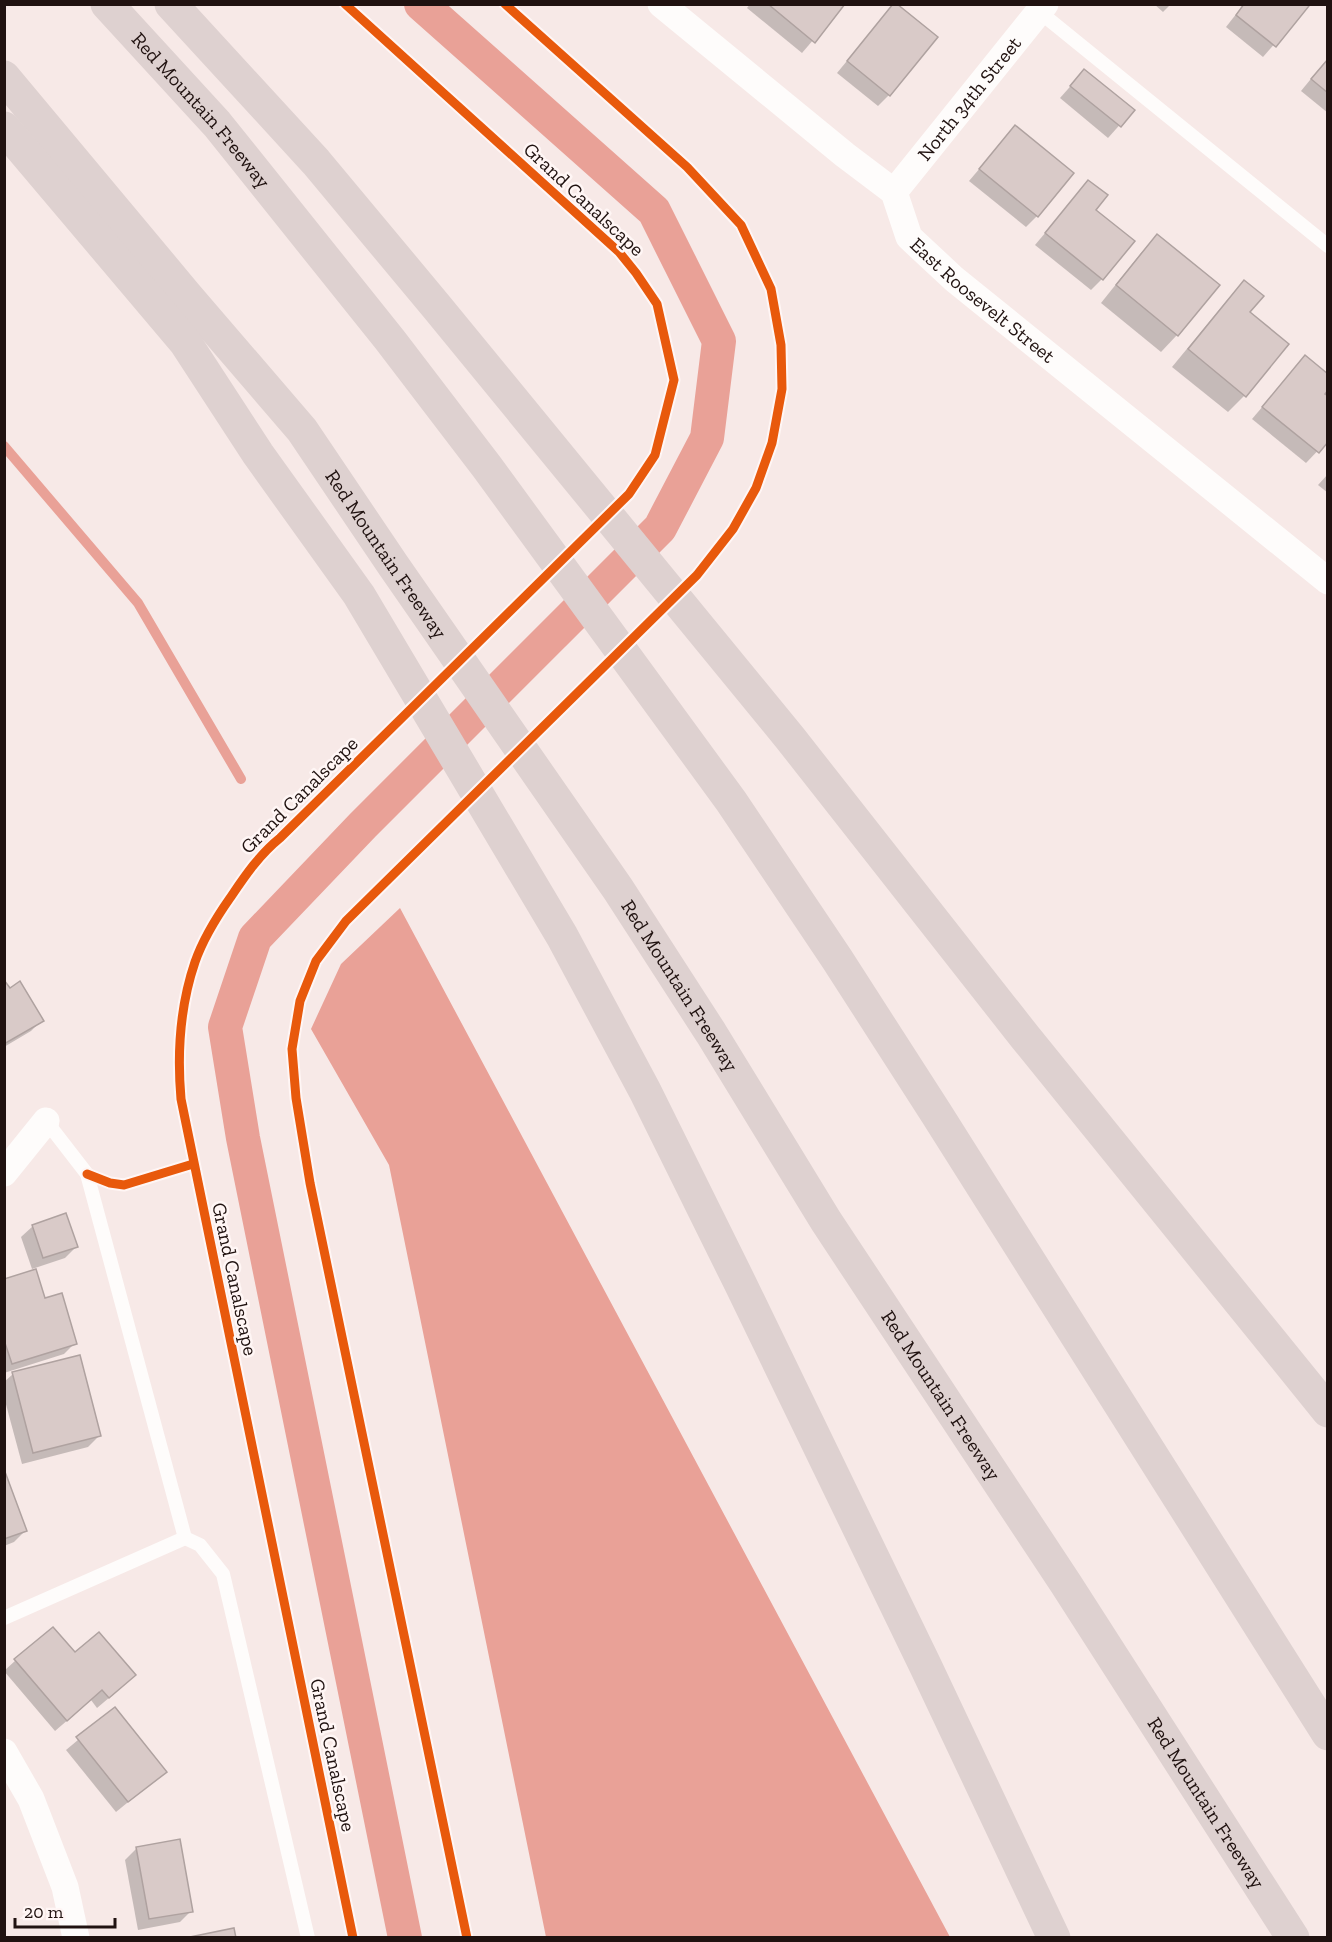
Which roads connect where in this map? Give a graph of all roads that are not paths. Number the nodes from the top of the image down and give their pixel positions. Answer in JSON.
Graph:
{"nodes":[{"id":1,"x":107,"y":4,"type":"edge"},
{"id":2,"x":171,"y":4,"type":"edge"},
{"id":3,"x":661,"y":4,"type":"edge"},
{"id":4,"x":1038,"y":7,"type":"edge"},
{"id":5,"x":4,"y":77,"type":"edge"},
{"id":6,"x":4,"y":128,"type":"edge"},
{"id":7,"x":894,"y":192,"type":"junction"},
{"id":8,"x":1328,"y":246,"type":"edge"},
{"id":9,"x":1328,"y":581,"type":"edge"},
{"id":10,"x":46,"y":1121,"type":"joint"},
{"id":11,"x":4,"y":1173,"type":"edge"},
{"id":12,"x":1328,"y":1411,"type":"edge"},
{"id":13,"x":185,"y":1538,"type":"junction"},
{"id":14,"x":4,"y":1618,"type":"edge"},
{"id":15,"x":1328,"y":1734,"type":"edge"},
{"id":16,"x":4,"y":1752,"type":"edge"},
{"id":17,"x":76,"y":1938,"type":"edge"},
{"id":18,"x":308,"y":1938,"type":"edge"},
{"id":19,"x":1054,"y":1938,"type":"edge"},
{"id":20,"x":1293,"y":1938,"type":"edge"}],
"edges":[{"from":1,"to":15,"type":"highway","name":"Red Mountain Freeway"},
{"from":2,"to":12,"type":"highway"},
{"from":3,"to":7,"type":"street"},
{"from":4,"to":7,"type":"street","name":"North 34th Street"},
{"from":4,"to":8,"type":"lane"},
{"from":5,"to":20,"type":"highway","name":"Red Mountain Freeway"},
{"from":6,"to":19,"type":"highway"},
{"from":7,"to":9,"type":"street","name":"East Roosevelt Street"},
{"from":10,"to":11,"type":"street"},
{"from":10,"to":13,"type":"lane"},
{"from":13,"to":14,"type":"lane"},
{"from":13,"to":18,"type":"lane"},
{"from":16,"to":17,"type":"street"}]}
